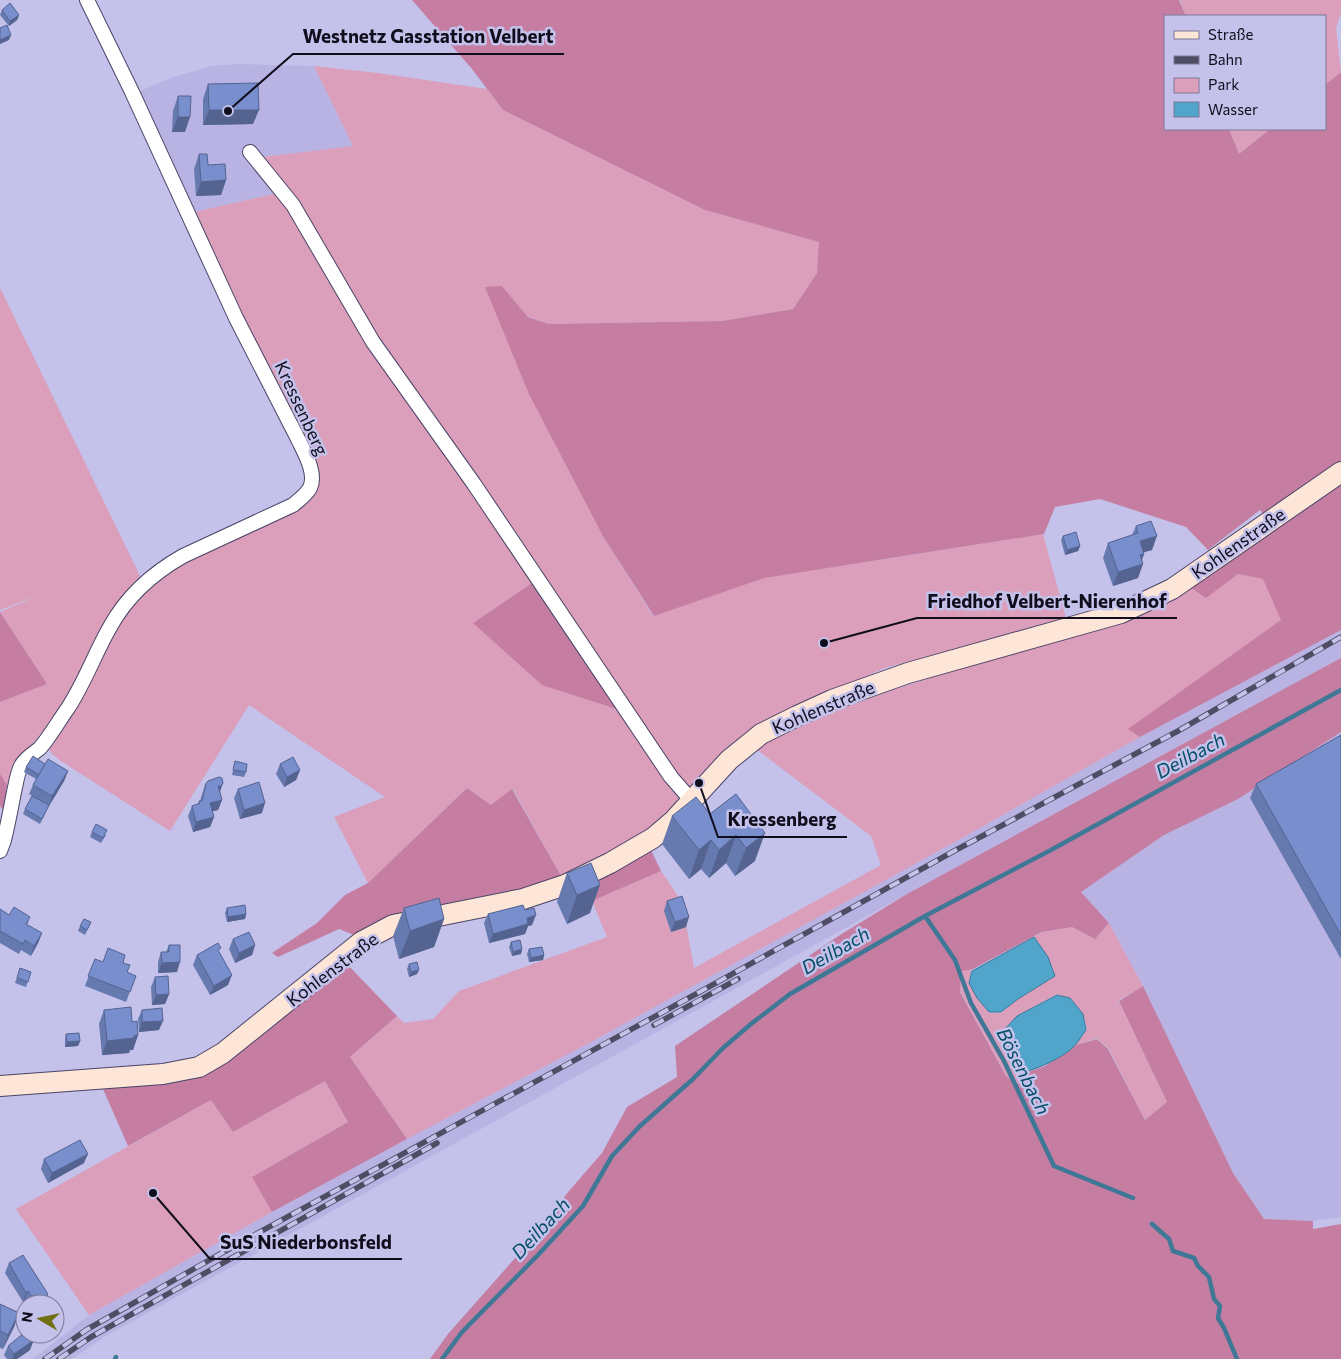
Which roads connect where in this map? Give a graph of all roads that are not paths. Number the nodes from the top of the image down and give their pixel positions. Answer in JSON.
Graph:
{"nodes":[{"id":1,"x":87,"y":0,"type":"edge"},
{"id":2,"x":250,"y":152,"type":"dead end"},
{"id":3,"x":1341,"y":472,"type":"edge"},
{"id":4,"x":692,"y":801,"type":"junction"},
{"id":5,"x":0,"y":850,"type":"edge"},
{"id":6,"x":0,"y":1086,"type":"edge"}],
"edges":[{"from":1,"to":5,"type":"street","name":"Kressenberg"},
{"from":2,"to":4,"type":"street"},
{"from":3,"to":4,"type":"main road","name":"Kohlenstraße"},
{"from":4,"to":6,"type":"main road","name":"Kohlenstraße"}]}
